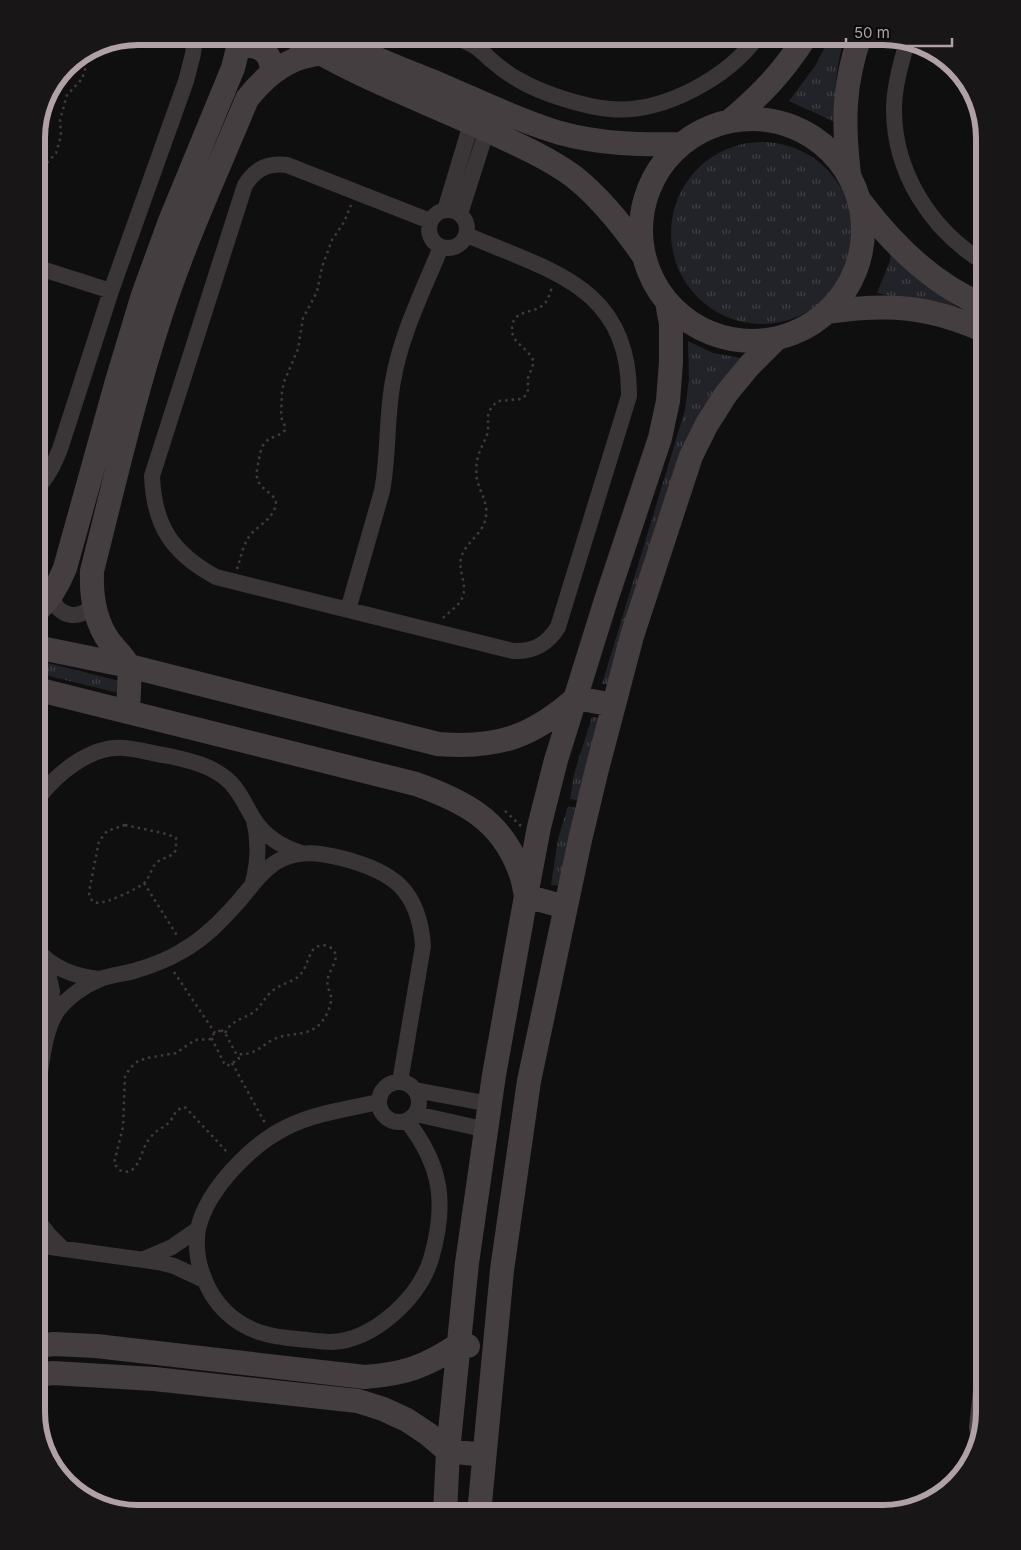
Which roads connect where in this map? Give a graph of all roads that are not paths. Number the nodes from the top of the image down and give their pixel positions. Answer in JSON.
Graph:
{"nodes":[{"id":1,"x":194,"y":45,"type":"edge"},
{"id":2,"x":239,"y":45,"type":"edge"},
{"id":3,"x":244,"y":45,"type":"edge"},
{"id":4,"x":306,"y":45,"type":"edge"},
{"id":5,"x":333,"y":45,"type":"edge"},
{"id":6,"x":353,"y":45,"type":"edge"},
{"id":7,"x":476,"y":45,"type":"edge"},
{"id":8,"x":750,"y":45,"type":"edge"},
{"id":9,"x":800,"y":45,"type":"edge"},
{"id":10,"x":857,"y":45,"type":"edge"},
{"id":11,"x":905,"y":48,"type":"edge"},
{"id":12,"x":320,"y":54,"type":"junction"},
{"id":13,"x":271,"y":73,"type":"junction"},
{"id":14,"x":478,"y":117,"type":"junction"},
{"id":15,"x":521,"y":119,"type":"junction"},
{"id":16,"x":730,"y":121,"type":"junction"},
{"id":17,"x":513,"y":142,"type":"junction"},
{"id":18,"x":681,"y":144,"type":"junction"},
{"id":19,"x":850,"y":176,"type":"junction"},
{"id":20,"x":860,"y":200,"type":"junction"},
{"id":21,"x":452,"y":212,"type":"junction"},
{"id":22,"x":430,"y":221,"type":"junction"},
{"id":23,"x":467,"y":235,"type":"junction"},
{"id":24,"x":441,"y":247,"type":"junction"},
{"id":25,"x":644,"y":256,"type":"junction"},
{"id":26,"x":976,"y":258,"type":"edge"},
{"id":27,"x":45,"y":270,"type":"edge"},
{"id":28,"x":111,"y":291,"type":"junction"},
{"id":29,"x":667,"y":302,"type":"junction"},
{"id":30,"x":976,"y":302,"type":"edge"},
{"id":31,"x":828,"y":312,"type":"junction"},
{"id":32,"x":976,"y":327,"type":"edge"},
{"id":33,"x":775,"y":340,"type":"junction"},
{"id":34,"x":45,"y":479,"type":"edge"},
{"id":35,"x":45,"y":603,"type":"edge"},
{"id":36,"x":45,"y":604,"type":"edge"},
{"id":37,"x":93,"y":604,"type":"junction"},
{"id":38,"x":348,"y":610,"type":"junction"},
{"id":39,"x":45,"y":649,"type":"edge"},
{"id":40,"x":129,"y":666,"type":"junction"},
{"id":41,"x":45,"y":691,"type":"edge"},
{"id":42,"x":576,"y":698,"type":"junction"},
{"id":43,"x":614,"y":705,"type":"junction"},
{"id":44,"x":128,"y":712,"type":"junction"},
{"id":45,"x":45,"y":789,"type":"edge"},
{"id":46,"x":253,"y":818,"type":"junction"},
{"id":47,"x":301,"y":853,"type":"junction"},
{"id":48,"x":253,"y":885,"type":"junction"},
{"id":49,"x":526,"y":896,"type":"junction"},
{"id":50,"x":565,"y":907,"type":"junction"},
{"id":51,"x":45,"y":958,"type":"edge"},
{"id":52,"x":45,"y":968,"type":"edge"},
{"id":53,"x":100,"y":979,"type":"junction"},
{"id":54,"x":49,"y":1024,"type":"junction"},
{"id":55,"x":45,"y":1046,"type":"edge"},
{"id":56,"x":400,"y":1082,"type":"junction"},
{"id":57,"x":415,"y":1090,"type":"junction"},
{"id":58,"x":378,"y":1102,"type":"junction"},
{"id":59,"x":490,"y":1104,"type":"junction"},
{"id":60,"x":411,"y":1117,"type":"junction"},
{"id":61,"x":486,"y":1130,"type":"junction"},
{"id":62,"x":198,"y":1229,"type":"junction"},
{"id":63,"x":45,"y":1230,"type":"edge"},
{"id":64,"x":45,"y":1246,"type":"edge"},
{"id":65,"x":62,"y":1248,"type":"junction"},
{"id":66,"x":142,"y":1260,"type":"junction"},
{"id":67,"x":204,"y":1280,"type":"junction"},
{"id":68,"x":458,"y":1344,"type":"junction"},
{"id":69,"x":45,"y":1345,"type":"edge"},
{"id":70,"x":493,"y":1350,"type":"junction"},
{"id":71,"x":45,"y":1374,"type":"edge"},
{"id":72,"x":448,"y":1451,"type":"junction"},
{"id":73,"x":484,"y":1455,"type":"junction"},
{"id":74,"x":445,"y":1505,"type":"edge"},
{"id":75,"x":480,"y":1505,"type":"edge"}],
"edges":[{"from":1,"to":28,"type":"street"},
{"from":2,"to":35,"type":"street"},
{"from":3,"to":13,"type":"street"},
{"from":4,"to":12,"type":"street"},
{"from":5,"to":12,"type":"street"},
{"from":6,"to":14,"type":"street"},
{"from":7,"to":8,"type":"street"},
{"from":9,"to":16,"type":"street"},
{"from":10,"to":19,"type":"street"},
{"from":11,"to":26,"type":"street"},
{"from":12,"to":13,"type":"street"},
{"from":12,"to":14,"type":"street"},
{"from":13,"to":37,"type":"street"},
{"from":14,"to":15,"type":"street"},
{"from":14,"to":17,"type":"street"},
{"from":14,"to":21,"type":"street"},
{"from":15,"to":17,"type":"street"},
{"from":15,"to":18,"type":"street"},
{"from":16,"to":18,"type":"street"},
{"from":16,"to":19,"type":"street"},
{"from":17,"to":25,"type":"street"},
{"from":18,"to":25,"type":"street"},
{"from":19,"to":20,"type":"street"},
{"from":20,"to":30,"type":"street"},
{"from":20,"to":31,"type":"street"},
{"from":21,"to":22,"type":"street"},
{"from":21,"to":23,"type":"street"},
{"from":22,"to":24,"type":"street"},
{"from":22,"to":38,"type":"street"},
{"from":23,"to":24,"type":"street"},
{"from":23,"to":38,"type":"street"},
{"from":24,"to":38,"type":"street"},
{"from":25,"to":29,"type":"street"},
{"from":27,"to":28,"type":"street"},
{"from":28,"to":34,"type":"street"},
{"from":29,"to":33,"type":"street"},
{"from":29,"to":42,"type":"street"},
{"from":31,"to":32,"type":"street"},
{"from":31,"to":33,"type":"street"},
{"from":33,"to":43,"type":"street"},
{"from":36,"to":37,"type":"street"},
{"from":37,"to":40,"type":"street"},
{"from":39,"to":40,"type":"street"},
{"from":40,"to":42,"type":"street"},
{"from":40,"to":44,"type":"street"},
{"from":41,"to":44,"type":"street"},
{"from":42,"to":43,"type":"street"},
{"from":42,"to":49,"type":"street"},
{"from":43,"to":50,"type":"street"},
{"from":44,"to":49,"type":"street"},
{"from":45,"to":46,"type":"street"},
{"from":46,"to":47,"type":"street"},
{"from":46,"to":48,"type":"street"},
{"from":47,"to":48,"type":"street"},
{"from":47,"to":56,"type":"street"},
{"from":48,"to":53,"type":"street"},
{"from":49,"to":50,"type":"street"},
{"from":49,"to":59,"type":"street"},
{"from":50,"to":70,"type":"street"},
{"from":51,"to":53,"type":"street"},
{"from":52,"to":54,"type":"street"},
{"from":53,"to":54,"type":"street"},
{"from":54,"to":55,"type":"street"},
{"from":56,"to":57,"type":"street"},
{"from":56,"to":58,"type":"street"},
{"from":57,"to":59,"type":"street"},
{"from":57,"to":60,"type":"street"},
{"from":58,"to":60,"type":"street"},
{"from":58,"to":62,"type":"street"},
{"from":59,"to":61,"type":"street"},
{"from":60,"to":61,"type":"street"},
{"from":60,"to":67,"type":"street"},
{"from":61,"to":68,"type":"street"},
{"from":62,"to":66,"type":"street"},
{"from":62,"to":67,"type":"street"},
{"from":63,"to":65,"type":"street"},
{"from":64,"to":65,"type":"street"},
{"from":65,"to":66,"type":"street"},
{"from":66,"to":67,"type":"street"},
{"from":68,"to":69,"type":"street"},
{"from":68,"to":70,"type":"street"},
{"from":68,"to":72,"type":"street"},
{"from":70,"to":73,"type":"street"},
{"from":71,"to":72,"type":"street"},
{"from":72,"to":73,"type":"street"},
{"from":72,"to":74,"type":"street"},
{"from":73,"to":75,"type":"street"}]}
